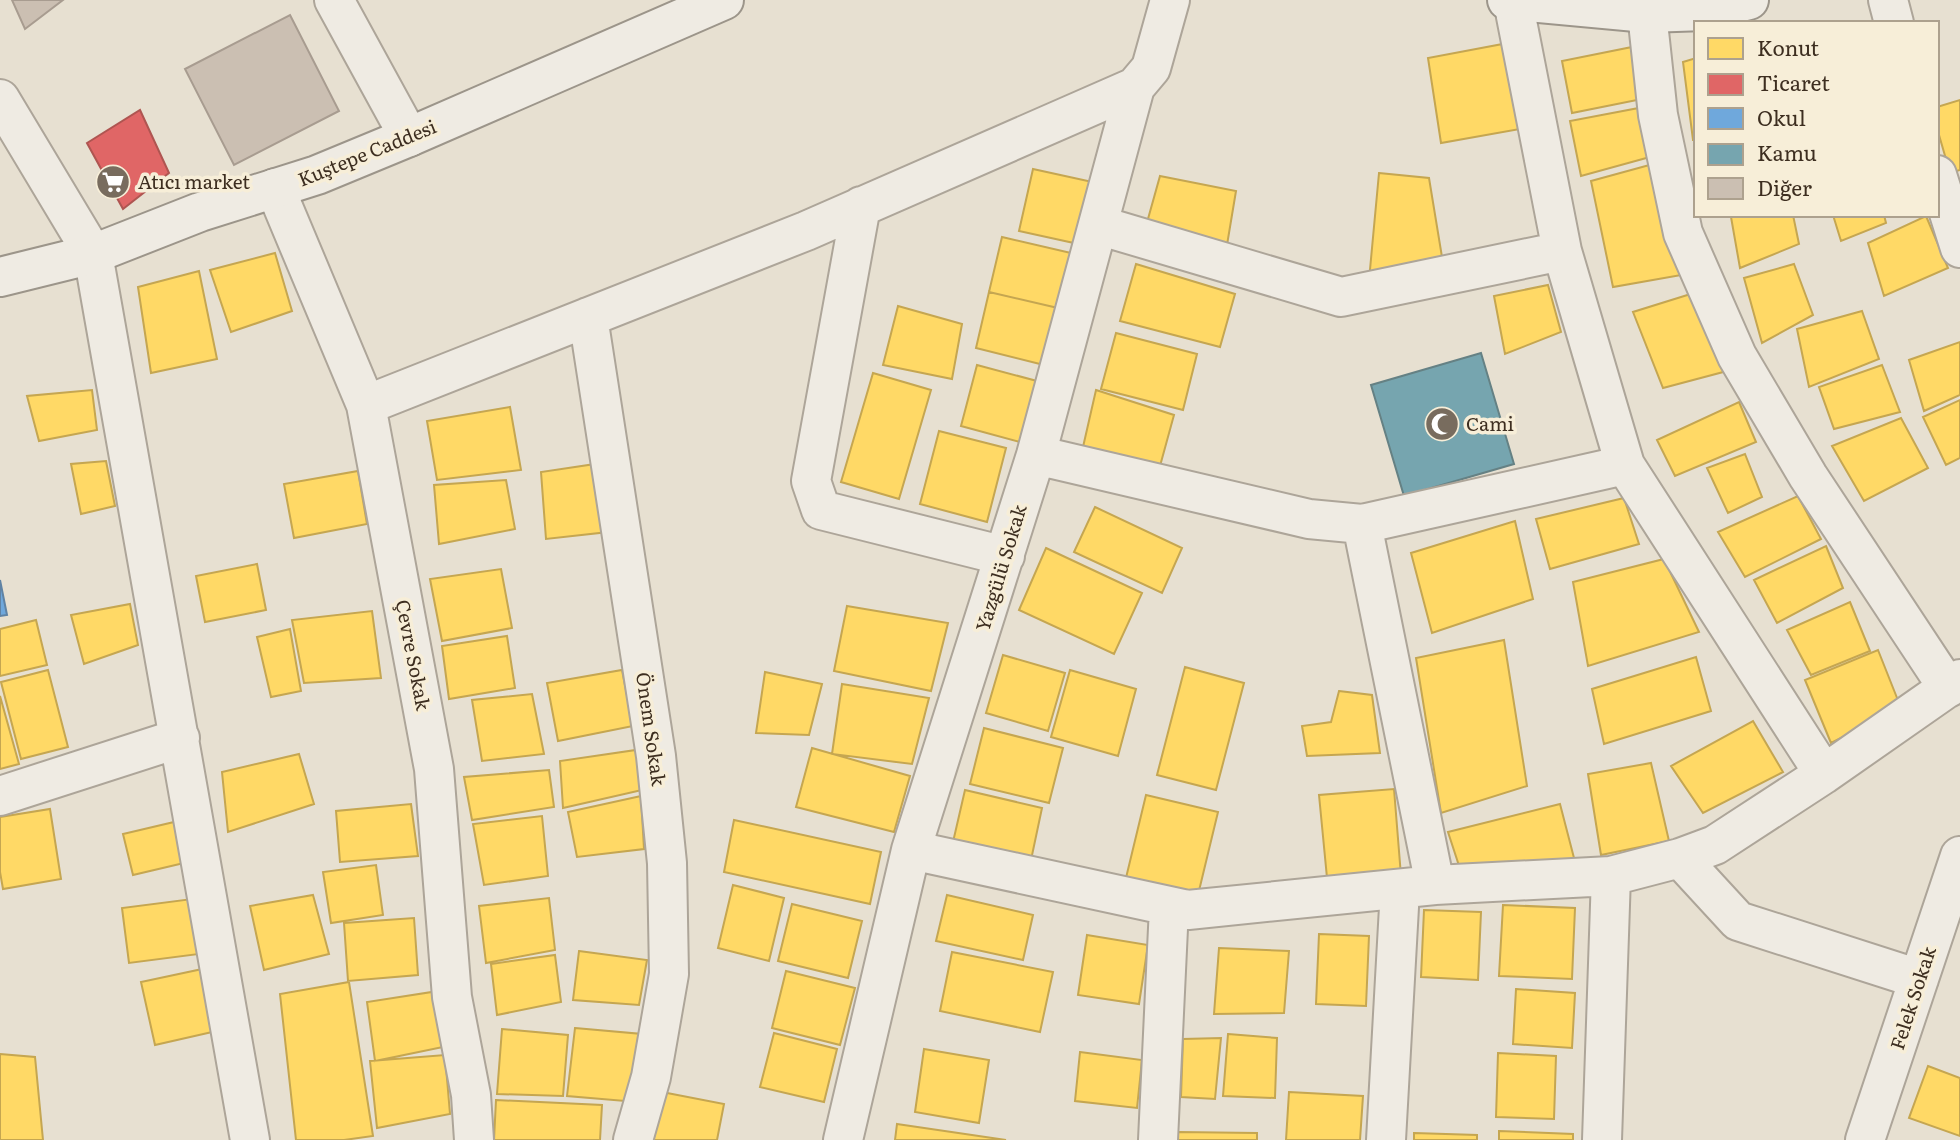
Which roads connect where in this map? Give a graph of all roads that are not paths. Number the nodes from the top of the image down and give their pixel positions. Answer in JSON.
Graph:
{"nodes":[{"id":1,"x":334,"y":0,"type":"edge"},
{"id":2,"x":724,"y":0,"type":"edge"},
{"id":3,"x":1170,"y":0,"type":"edge"},
{"id":4,"x":1749,"y":0,"type":"edge"},
{"id":5,"x":1888,"y":0,"type":"edge"},
{"id":6,"x":1510,"y":1,"type":"edge"},
{"id":7,"x":1647,"y":13,"type":"junction"},
{"id":8,"x":1893,"y":21,"type":"edge"},
{"id":9,"x":1135,"y":87,"type":"junction"},
{"id":10,"x":0,"y":99,"type":"edge"},
{"id":11,"x":409,"y":137,"type":"junction"},
{"id":12,"x":1939,"y":181,"type":"edge"},
{"id":13,"x":275,"y":188,"type":"junction"},
{"id":14,"x":861,"y":206,"type":"junction"},
{"id":15,"x":1098,"y":225,"type":"junction"},
{"id":16,"x":1960,"y":248,"type":"edge"},
{"id":17,"x":1562,"y":251,"type":"junction"},
{"id":18,"x":93,"y":254,"type":"junction"},
{"id":19,"x":0,"y":277,"type":"edge"},
{"id":20,"x":588,"y":317,"type":"junction"},
{"id":21,"x":366,"y":405,"type":"junction"},
{"id":22,"x":1036,"y":455,"type":"junction"},
{"id":23,"x":1625,"y":465,"type":"junction"},
{"id":24,"x":1362,"y":524,"type":"junction"},
{"id":25,"x":1005,"y":556,"type":"junction"},
{"id":26,"x":1954,"y":683,"type":"edge"},
{"id":27,"x":180,"y":738,"type":"junction"},
{"id":28,"x":1824,"y":774,"type":"junction"},
{"id":29,"x":0,"y":796,"type":"edge"},
{"id":30,"x":911,"y":850,"type":"junction"},
{"id":31,"x":1960,"y":856,"type":"edge"},
{"id":32,"x":1680,"y":858,"type":"junction"},
{"id":33,"x":1611,"y":876,"type":"junction"},
{"id":34,"x":1417,"y":887,"type":"junction"},
{"id":35,"x":1169,"y":907,"type":"junction"},
{"id":36,"x":1919,"y":979,"type":"junction"},
{"id":37,"x":250,"y":1140,"type":"edge"},
{"id":38,"x":474,"y":1140,"type":"edge"},
{"id":39,"x":633,"y":1140,"type":"edge"},
{"id":40,"x":843,"y":1140,"type":"edge"},
{"id":41,"x":1158,"y":1140,"type":"edge"},
{"id":42,"x":1386,"y":1140,"type":"edge"},
{"id":43,"x":1602,"y":1140,"type":"edge"},
{"id":44,"x":1866,"y":1140,"type":"edge"}],
"edges":[{"from":1,"to":11,"type":"street"},
{"from":2,"to":11,"type":"street","name":"Kuştepe Caddesi"},
{"from":3,"to":9,"type":"street","name":"Yazgülü Sokak"},
{"from":4,"to":7,"type":"street"},
{"from":5,"to":8,"type":"street"},
{"from":6,"to":7,"type":"street"},
{"from":6,"to":17,"type":"street"},
{"from":7,"to":26,"type":"street"},
{"from":9,"to":14,"type":"street"},
{"from":9,"to":15,"type":"street","name":"Yazgülü Sokak"},
{"from":10,"to":18,"type":"street"},
{"from":11,"to":13,"type":"street","name":"Kuştepe Caddesi"},
{"from":12,"to":16,"type":"street"},
{"from":13,"to":18,"type":"street","name":"Kuştepe Caddesi"},
{"from":13,"to":21,"type":"street","name":"Çevre Sokak"},
{"from":14,"to":20,"type":"street"},
{"from":14,"to":25,"type":"street"},
{"from":15,"to":17,"type":"street"},
{"from":15,"to":22,"type":"street","name":"Yazgülü Sokak"},
{"from":17,"to":23,"type":"street"},
{"from":18,"to":19,"type":"street","name":"Kuştepe Caddesi"},
{"from":18,"to":27,"type":"street"},
{"from":20,"to":21,"type":"street"},
{"from":20,"to":39,"type":"street","name":"Önem Sokak"},
{"from":21,"to":38,"type":"street","name":"Çevre Sokak"},
{"from":22,"to":24,"type":"street"},
{"from":22,"to":25,"type":"street","name":"Yazgülü Sokak"},
{"from":23,"to":24,"type":"street"},
{"from":23,"to":28,"type":"street"},
{"from":24,"to":34,"type":"street"},
{"from":25,"to":30,"type":"street","name":"Yazgülü Sokak"},
{"from":26,"to":28,"type":"street"},
{"from":27,"to":29,"type":"street"},
{"from":27,"to":37,"type":"street"},
{"from":28,"to":32,"type":"street"},
{"from":30,"to":35,"type":"street"},
{"from":30,"to":40,"type":"street","name":"Yazgülü Sokak"},
{"from":31,"to":36,"type":"street","name":"Felek Sokak"},
{"from":32,"to":33,"type":"street"},
{"from":32,"to":36,"type":"street"},
{"from":33,"to":34,"type":"street"},
{"from":33,"to":43,"type":"street"},
{"from":34,"to":35,"type":"street"},
{"from":34,"to":42,"type":"street"},
{"from":35,"to":41,"type":"street"},
{"from":36,"to":44,"type":"street","name":"Felek Sokak"}]}
